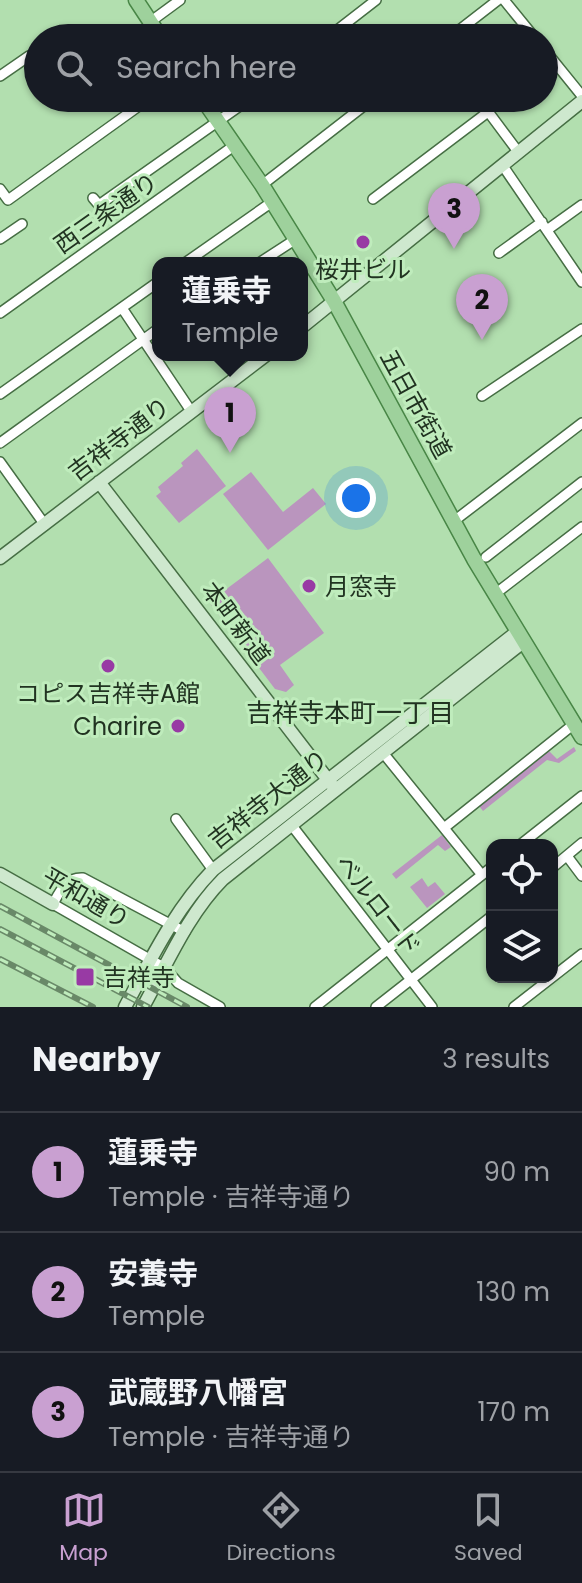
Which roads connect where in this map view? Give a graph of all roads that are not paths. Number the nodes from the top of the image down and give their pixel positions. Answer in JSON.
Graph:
{"nodes":[{"id":1,"x":136,"y":0,"type":"edge"},
{"id":2,"x":180,"y":0,"type":"edge"},
{"id":3,"x":376,"y":0,"type":"edge"},
{"id":4,"x":501,"y":0,"type":"edge"},
{"id":5,"x":150,"y":22,"type":"joint"},
{"id":6,"x":345,"y":24,"type":"edge"},
{"id":7,"x":468,"y":24,"type":"edge"},
{"id":8,"x":522,"y":24,"type":"edge"},
{"id":9,"x":24,"y":59,"type":"edge"},
{"id":10,"x":558,"y":67,"type":"edge"},
{"id":11,"x":0,"y":76,"type":"edge"},
{"id":12,"x":582,"y":99,"type":"edge"},
{"id":13,"x":131,"y":112,"type":"edge"},
{"id":14,"x":212,"y":112,"type":"edge"},
{"id":15,"x":231,"y":112,"type":"edge"},
{"id":16,"x":356,"y":112,"type":"edge"},
{"id":17,"x":488,"y":112,"type":"joint"},
{"id":18,"x":218,"y":121,"type":"junction"},
{"id":19,"x":235,"y":145,"type":"junction"},
{"id":20,"x":519,"y":153,"type":"junction"},
{"id":21,"x":503,"y":166,"type":"junction"},
{"id":22,"x":262,"y":185,"type":"junction"},
{"id":23,"x":0,"y":189,"type":"edge"},
{"id":24,"x":93,"y":198,"type":"dead end"},
{"id":25,"x":373,"y":199,"type":"dead end"},
{"id":26,"x":272,"y":202,"type":"junction"},
{"id":27,"x":582,"y":205,"type":"edge"},
{"id":28,"x":22,"y":224,"type":"dead end"},
{"id":29,"x":544,"y":226,"type":"junction"},
{"id":30,"x":0,"y":239,"type":"edge"},
{"id":31,"x":296,"y":239,"type":"junction"},
{"id":32,"x":499,"y":253,"type":"dead end"},
{"id":33,"x":194,"y":257,"type":"edge"},
{"id":34,"x":268,"y":257,"type":"edge"},
{"id":35,"x":307,"y":257,"type":"edge"},
{"id":36,"x":308,"y":259,"type":"edge"},
{"id":37,"x":582,"y":282,"type":"edge"},
{"id":38,"x":152,"y":286,"type":"edge"},
{"id":39,"x":334,"y":301,"type":"junction"},
{"id":40,"x":122,"y":308,"type":"junction"},
{"id":41,"x":0,"y":313,"type":"edge"},
{"id":42,"x":308,"y":322,"type":"edge"},
{"id":43,"x":582,"y":329,"type":"edge"},
{"id":44,"x":152,"y":333,"type":"edge"},
{"id":45,"x":143,"y":339,"type":"junction"},
{"id":46,"x":152,"y":352,"type":"edge"},
{"id":47,"x":158,"y":361,"type":"edge"},
{"id":48,"x":258,"y":361,"type":"edge"},
{"id":49,"x":0,"y":394,"type":"edge"},
{"id":50,"x":482,"y":396,"type":"dead end"},
{"id":51,"x":191,"y":411,"type":"junction"},
{"id":52,"x":582,"y":423,"type":"edge"},
{"id":53,"x":0,"y":443,"type":"edge"},
{"id":54,"x":0,"y":462,"type":"edge"},
{"id":55,"x":99,"y":482,"type":"junction"},
{"id":56,"x":582,"y":482,"type":"edge"},
{"id":57,"x":454,"y":521,"type":"junction"},
{"id":58,"x":45,"y":525,"type":"junction"},
{"id":59,"x":582,"y":527,"type":"edge"},
{"id":60,"x":486,"y":557,"type":"dead end"},
{"id":61,"x":0,"y":558,"type":"edge"},
{"id":62,"x":495,"y":594,"type":"junction"},
{"id":63,"x":520,"y":637,"type":"junction"},
{"id":64,"x":578,"y":730,"type":"edge"},
{"id":65,"x":384,"y":754,"type":"junction"},
{"id":66,"x":333,"y":786,"type":"junction"},
{"id":67,"x":582,"y":796,"type":"edge"},
{"id":68,"x":176,"y":819,"type":"dead end"},
{"id":69,"x":293,"y":827,"type":"junction"},
{"id":70,"x":444,"y":828,"type":"junction"},
{"id":71,"x":528,"y":839,"type":"edge"},
{"id":72,"x":582,"y":843,"type":"edge"},
{"id":73,"x":567,"y":856,"type":"junction"},
{"id":74,"x":558,"y":863,"type":"edge"},
{"id":75,"x":213,"y":870,"type":"junction"},
{"id":76,"x":486,"y":872,"type":"edge"},
{"id":77,"x":0,"y":874,"type":"edge"},
{"id":78,"x":482,"y":875,"type":"junction"},
{"id":79,"x":582,"y":876,"type":"edge"},
{"id":80,"x":53,"y":904,"type":"junction"},
{"id":81,"x":486,"y":921,"type":"edge"},
{"id":82,"x":171,"y":924,"type":"junction"},
{"id":83,"x":185,"y":932,"type":"junction"},
{"id":84,"x":388,"y":949,"type":"junction"},
{"id":85,"x":582,"y":954,"type":"edge"},
{"id":86,"x":151,"y":960,"type":"junction"},
{"id":87,"x":165,"y":968,"type":"junction"},
{"id":88,"x":411,"y":980,"type":"junction"},
{"id":89,"x":125,"y":1007,"type":"edge"},
{"id":90,"x":143,"y":1007,"type":"edge"},
{"id":91,"x":220,"y":1007,"type":"edge"},
{"id":92,"x":315,"y":1007,"type":"edge"},
{"id":93,"x":376,"y":1007,"type":"edge"},
{"id":94,"x":432,"y":1007,"type":"edge"},
{"id":95,"x":514,"y":1007,"type":"edge"}],
"edges":[{"from":1,"to":5,"type":"main road"},
{"from":2,"to":5,"type":"street"},
{"from":3,"to":6,"type":"street"},
{"from":4,"to":7,"type":"street"},
{"from":4,"to":8,"type":"street"},
{"from":9,"to":11,"type":"street"},
{"from":10,"to":12,"type":"street"},
{"from":12,"to":20,"type":"street"},
{"from":13,"to":23,"type":"street"},
{"from":14,"to":18,"type":"main road","name":"五日市街道"},
{"from":15,"to":18,"type":"street"},
{"from":16,"to":22,"type":"street"},
{"from":17,"to":20,"type":"street"},
{"from":17,"to":25,"type":"street"},
{"from":18,"to":19,"type":"main road","name":"五日市街道"},
{"from":18,"to":24,"type":"street"},
{"from":19,"to":22,"type":"main road","name":"五日市街道"},
{"from":19,"to":41,"type":"street","name":"西三条通り"},
{"from":20,"to":21,"type":"street"},
{"from":21,"to":29,"type":"street"},
{"from":21,"to":39,"type":"street"},
{"from":22,"to":26,"type":"main road","name":"五日市街道"},
{"from":26,"to":31,"type":"main road","name":"五日市街道"},
{"from":26,"to":33,"type":"street"},
{"from":27,"to":29,"type":"street"},
{"from":28,"to":30,"type":"street"},
{"from":29,"to":32,"type":"street"},
{"from":29,"to":37,"type":"street"},
{"from":31,"to":34,"type":"street"},
{"from":31,"to":35,"type":"main road","name":"五日市街道"},
{"from":36,"to":39,"type":"main road","name":"五日市街道"},
{"from":38,"to":40,"type":"street"},
{"from":39,"to":42,"type":"street"},
{"from":39,"to":57,"type":"main road","name":"五日市街道"},
{"from":40,"to":45,"type":"street"},
{"from":40,"to":49,"type":"street"},
{"from":43,"to":50,"type":"street"},
{"from":44,"to":45,"type":"street"},
{"from":45,"to":46,"type":"street"},
{"from":45,"to":53,"type":"street"},
{"from":47,"to":51,"type":"street"},
{"from":48,"to":51,"type":"street","name":"吉祥寺通り"},
{"from":51,"to":55,"type":"street","name":"吉祥寺通り"},
{"from":52,"to":57,"type":"street"},
{"from":54,"to":58,"type":"street"},
{"from":55,"to":58,"type":"street","name":"吉祥寺通り"},
{"from":55,"to":66,"type":"street","name":"本町新道"},
{"from":56,"to":60,"type":"street"},
{"from":57,"to":62,"type":"main road","name":"五日市街道"},
{"from":58,"to":61,"type":"street","name":"吉祥寺通り"},
{"from":59,"to":62,"type":"street"},
{"from":62,"to":63,"type":"main road","name":"五日市街道"},
{"from":63,"to":64,"type":"main road","name":"五日市街道"},
{"from":63,"to":65,"type":"street","name":"吉祥寺大通り"},
{"from":63,"to":66,"type":"street","name":"吉祥寺大通り"},
{"from":64,"to":70,"type":"street"},
{"from":65,"to":66,"type":"street","name":"吉祥寺大通り"},
{"from":65,"to":70,"type":"street"},
{"from":66,"to":69,"type":"street","name":"吉祥寺大通り"},
{"from":66,"to":75,"type":"street","name":"吉祥寺大通り"},
{"from":67,"to":71,"type":"street"},
{"from":68,"to":75,"type":"street"},
{"from":69,"to":83,"type":"street","name":"吉祥寺大通り"},
{"from":69,"to":84,"type":"street","name":"ベルロード"},
{"from":70,"to":78,"type":"street"},
{"from":72,"to":73,"type":"street"},
{"from":73,"to":74,"type":"street"},
{"from":73,"to":79,"type":"street"},
{"from":75,"to":82,"type":"street","name":"吉祥寺大通り"},
{"from":76,"to":78,"type":"street"},
{"from":77,"to":80,"type":"street","name":"平和通り"},
{"from":78,"to":84,"type":"street"},
{"from":80,"to":82,"type":"street"},
{"from":80,"to":86,"type":"street","name":"平和通り"},
{"from":81,"to":88,"type":"street"},
{"from":82,"to":83,"type":"street"},
{"from":82,"to":86,"type":"street","name":"吉祥寺大通り"},
{"from":83,"to":87,"type":"street","name":"吉祥寺大通り"},
{"from":84,"to":88,"type":"street","name":"ベルロード"},
{"from":84,"to":92,"type":"street"},
{"from":85,"to":95,"type":"street"},
{"from":86,"to":87,"type":"street","name":"平和通り"},
{"from":86,"to":89,"type":"street","name":"吉祥寺大通り"},
{"from":87,"to":90,"type":"street","name":"吉祥寺大通り"},
{"from":87,"to":91,"type":"street","name":"平和通り"},
{"from":88,"to":93,"type":"street"},
{"from":88,"to":94,"type":"street","name":"ベルロード"}]}
